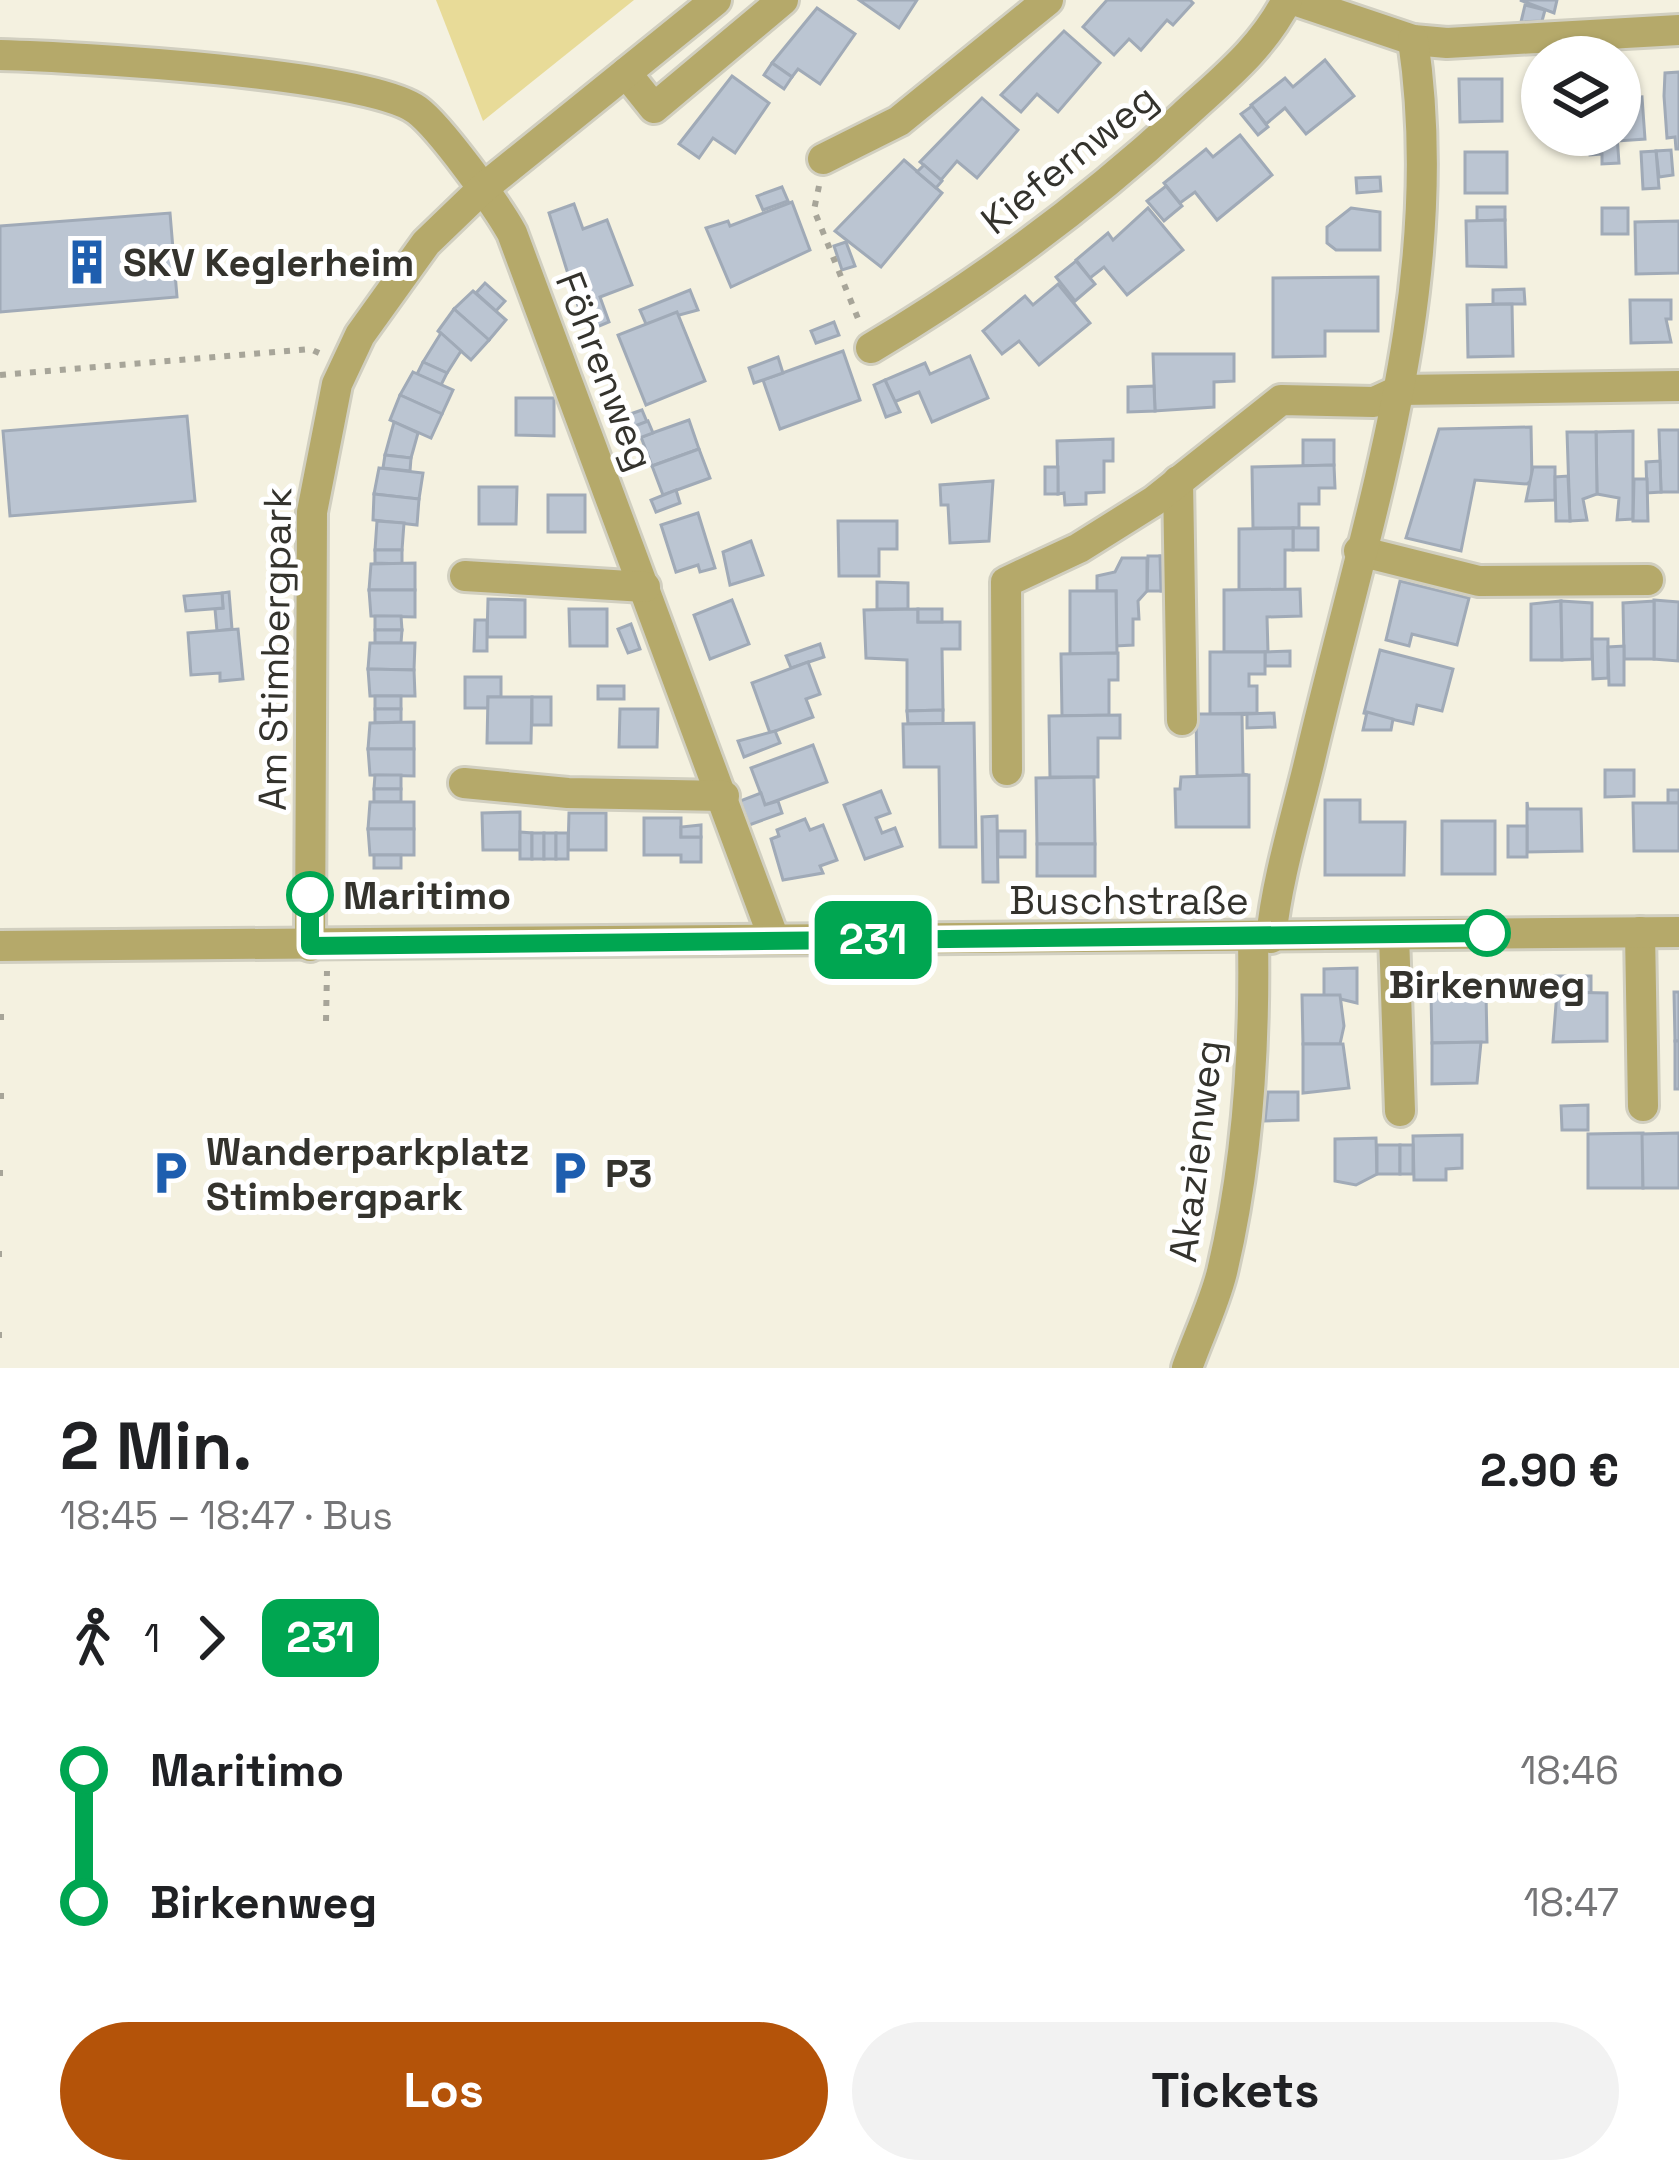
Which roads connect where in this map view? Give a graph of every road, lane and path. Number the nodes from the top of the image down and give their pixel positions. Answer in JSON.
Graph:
{"nodes":[{"id":1,"x":716,"y":0,"type":"edge"},
{"id":2,"x":783,"y":0,"type":"edge"},
{"id":3,"x":1048,"y":0,"type":"edge"},
{"id":4,"x":1291,"y":0,"type":"edge"},
{"id":5,"x":1679,"y":30,"type":"edge"},
{"id":6,"x":1413,"y":40,"type":"junction"},
{"id":7,"x":0,"y":55,"type":"edge"},
{"id":8,"x":626,"y":74,"type":"junction"},
{"id":9,"x":824,"y":159,"type":"joint"},
{"id":10,"x":481,"y":190,"type":"junction"},
{"id":11,"x":871,"y":348,"type":"joint"},
{"id":12,"x":346,"y":365,"type":"junction"},
{"id":13,"x":0,"y":375,"type":"edge"},
{"id":14,"x":1679,"y":386,"type":"edge"},
{"id":15,"x":1400,"y":389,"type":"junction"},
{"id":16,"x":1178,"y":481,"type":"junction"},
{"id":17,"x":1359,"y":551,"type":"junction"},
{"id":18,"x":464,"y":576,"type":"dead end"},
{"id":19,"x":1648,"y":580,"type":"dead end"},
{"id":20,"x":645,"y":587,"type":"junction"},
{"id":21,"x":1182,"y":720,"type":"dead end"},
{"id":22,"x":1007,"y":770,"type":"dead end"},
{"id":23,"x":464,"y":783,"type":"dead end"},
{"id":24,"x":724,"y":796,"type":"junction"},
{"id":25,"x":1640,"y":932,"type":"junction"},
{"id":26,"x":1679,"y":932,"type":"edge"},
{"id":27,"x":1394,"y":935,"type":"junction"},
{"id":28,"x":774,"y":939,"type":"junction"},
{"id":29,"x":1262,"y":939,"type":"junction"},
{"id":30,"x":3,"y":946,"type":"edge"},
{"id":31,"x":319,"y":946,"type":"junction"},
{"id":32,"x":326,"y":1021,"type":"dead end"},
{"id":33,"x":1643,"y":1106,"type":"dead end"},
{"id":34,"x":1400,"y":1111,"type":"dead end"},
{"id":35,"x":1187,"y":1368,"type":"edge"}],
"edges":[{"from":1,"to":8,"type":"street","name":"Am Stimbergpark"},
{"from":2,"to":8,"type":"street"},
{"from":3,"to":9,"type":"street"},
{"from":4,"to":6,"type":"street"},
{"from":4,"to":11,"type":"street","name":"Kiefernweg"},
{"from":5,"to":6,"type":"street"},
{"from":6,"to":15,"type":"street"},
{"from":7,"to":10,"type":"street"},
{"from":8,"to":10,"type":"street","name":"Am Stimbergpark"},
{"from":9,"to":11,"type":"path"},
{"from":10,"to":12,"type":"street","name":"Am Stimbergpark"},
{"from":10,"to":20,"type":"street","name":"Föhrenweg"},
{"from":12,"to":13,"type":"path"},
{"from":12,"to":31,"type":"street","name":"Am Stimbergpark"},
{"from":14,"to":15,"type":"street"},
{"from":15,"to":16,"type":"street"},
{"from":15,"to":17,"type":"street"},
{"from":16,"to":21,"type":"street"},
{"from":16,"to":22,"type":"street"},
{"from":17,"to":19,"type":"street"},
{"from":17,"to":29,"type":"street"},
{"from":18,"to":20,"type":"street"},
{"from":20,"to":24,"type":"street","name":"Föhrenweg"},
{"from":23,"to":24,"type":"street"},
{"from":24,"to":28,"type":"street","name":"Föhrenweg"},
{"from":25,"to":26,"type":"street","name":"Buschstraße"},
{"from":25,"to":27,"type":"street","name":"Buschstraße"},
{"from":25,"to":33,"type":"street"},
{"from":27,"to":29,"type":"street","name":"Buschstraße"},
{"from":27,"to":34,"type":"street"},
{"from":28,"to":29,"type":"street","name":"Buschstraße"},
{"from":28,"to":31,"type":"street","name":"Buschstraße"},
{"from":29,"to":35,"type":"street","name":"Akazienweg"},
{"from":30,"to":31,"type":"street","name":"Buschstraße"},
{"from":31,"to":32,"type":"path"}]}
